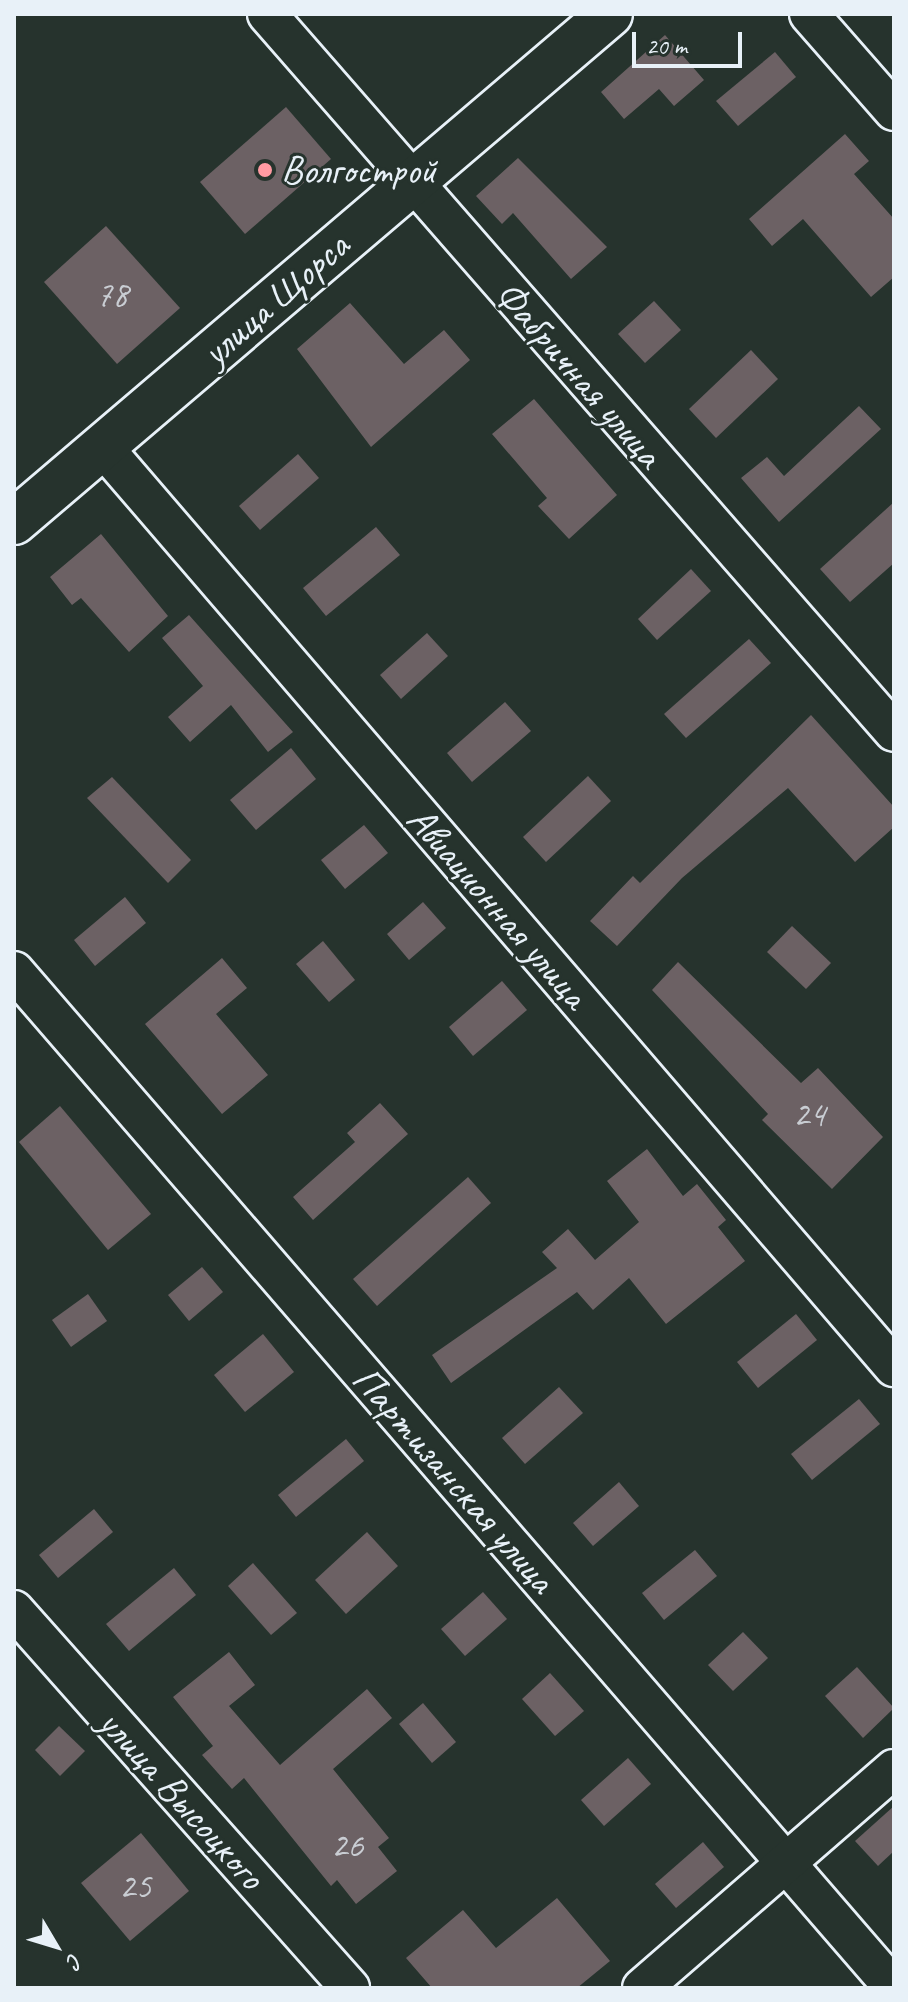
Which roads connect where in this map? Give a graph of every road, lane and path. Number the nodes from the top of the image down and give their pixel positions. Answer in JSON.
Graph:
{"nodes":[{"id":1,"x":267,"y":14,"type":"edge"},
{"id":2,"x":610,"y":14,"type":"edge"},
{"id":3,"x":809,"y":14,"type":"edge"},
{"id":4,"x":894,"y":111,"type":"edge"},
{"id":5,"x":411,"y":182,"type":"junction"},
{"id":6,"x":102,"y":446,"type":"junction"},
{"id":7,"x":14,"y":522,"type":"edge"},
{"id":8,"x":894,"y":732,"type":"edge"},
{"id":9,"x":14,"y":971,"type":"edge"},
{"id":10,"x":894,"y":1367,"type":"edge"},
{"id":11,"x":14,"y":1610,"type":"edge"},
{"id":12,"x":894,"y":1769,"type":"edge"},
{"id":13,"x":787,"y":1864,"type":"junction"},
{"id":14,"x":350,"y":1988,"type":"edge"},
{"id":15,"x":642,"y":1988,"type":"edge"},
{"id":16,"x":894,"y":1988,"type":"edge"}],
"edges":[{"from":1,"to":5,"type":"street","name":"Фабричная улица"},
{"from":2,"to":5,"type":"main road","name":"улица Щорса"},
{"from":3,"to":4,"type":"street"},
{"from":5,"to":6,"type":"main road","name":"улица Щорса"},
{"from":5,"to":8,"type":"street","name":"Фабричная улица"},
{"from":6,"to":7,"type":"main road","name":"улица Щорса"},
{"from":6,"to":10,"type":"street","name":"Авиационная улица"},
{"from":9,"to":13,"type":"street","name":"Партизанская улица"},
{"from":11,"to":14,"type":"street","name":"улица Высоцкого"},
{"from":12,"to":13,"type":"street"},
{"from":13,"to":15,"type":"street"},
{"from":13,"to":16,"type":"street","name":"Партизанская улица"}]}
